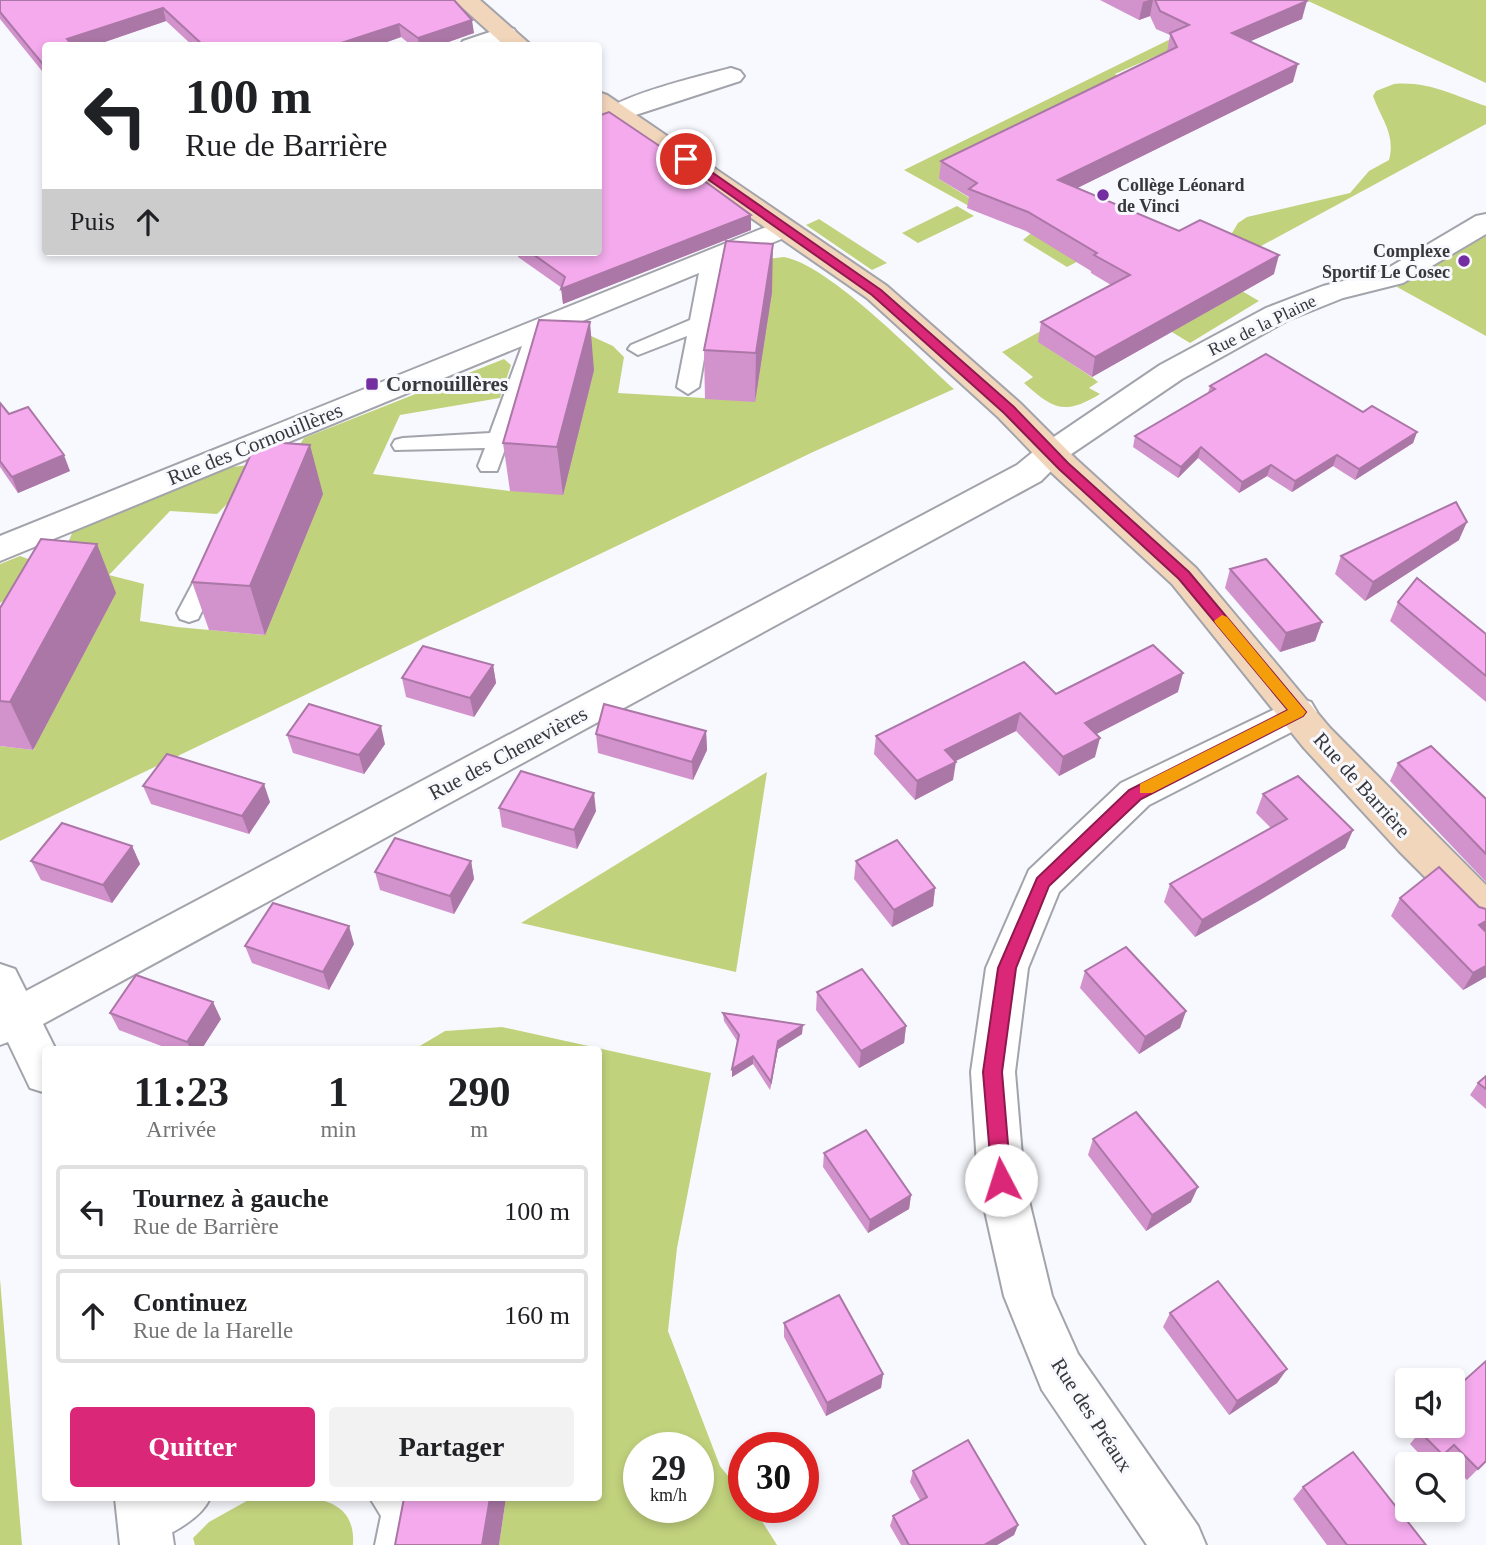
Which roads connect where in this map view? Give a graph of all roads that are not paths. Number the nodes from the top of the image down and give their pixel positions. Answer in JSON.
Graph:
{"nodes":[{"id":1,"x":466,"y":0,"type":"edge"},
{"id":2,"x":513,"y":40,"type":"edge"},
{"id":3,"x":731,"y":76,"type":"dead end"},
{"id":4,"x":608,"y":106,"type":"edge"},
{"id":5,"x":1486,"y":222,"type":"edge"},
{"id":6,"x":781,"y":229,"type":"junction"},
{"id":7,"x":712,"y":257,"type":"junction"},
{"id":8,"x":700,"y":323,"type":"junction"},
{"id":9,"x":539,"y":327,"type":"junction"},
{"id":10,"x":638,"y":349,"type":"dead end"},
{"id":11,"x":688,"y":387,"type":"dead end"},
{"id":12,"x":281,"y":433,"type":"junction"},
{"id":13,"x":498,"y":440,"type":"junction"},
{"id":14,"x":403,"y":445,"type":"dead end"},
{"id":15,"x":1050,"y":453,"type":"junction"},
{"id":16,"x":489,"y":466,"type":"dead end"},
{"id":17,"x":264,"y":469,"type":"edge"},
{"id":18,"x":226,"y":541,"type":"edge"},
{"id":19,"x":0,"y":549,"type":"edge"},
{"id":20,"x":190,"y":613,"type":"dead end"},
{"id":21,"x":1298,"y":712,"type":"junction"},
{"id":22,"x":1486,"y":911,"type":"edge"},
{"id":23,"x":6,"y":1008,"type":"edge"},
{"id":24,"x":42,"y":1067,"type":"edge"},
{"id":25,"x":186,"y":1501,"type":"edge"},
{"id":26,"x":391,"y":1501,"type":"edge"},
{"id":27,"x":144,"y":1523,"type":"edge"},
{"id":28,"x":393,"y":1545,"type":"edge"},
{"id":29,"x":1179,"y":1545,"type":"edge"}],
"edges":[{"from":1,"to":2,"type":"street"},
{"from":3,"to":4,"type":"street"},
{"from":4,"to":6,"type":"street","name":"Rue de Barrière"},
{"from":5,"to":15,"type":"street","name":"Rue de la Plaine"},
{"from":6,"to":7,"type":"street","name":"Rue des Cornouillères"},
{"from":6,"to":15,"type":"street","name":"Rue de Barrière"},
{"from":7,"to":8,"type":"lane"},
{"from":7,"to":9,"type":"street","name":"Rue des Cornouillères"},
{"from":8,"to":10,"type":"lane"},
{"from":8,"to":11,"type":"lane"},
{"from":9,"to":12,"type":"street","name":"Rue des Cornouillères"},
{"from":9,"to":13,"type":"lane"},
{"from":12,"to":17,"type":"lane"},
{"from":12,"to":19,"type":"street","name":"Rue des Cornouillères"},
{"from":13,"to":14,"type":"lane"},
{"from":13,"to":16,"type":"lane"},
{"from":15,"to":21,"type":"street","name":"Rue de Barrière"},
{"from":15,"to":23,"type":"street","name":"Rue des Chenevières"},
{"from":18,"to":20,"type":"lane"},
{"from":21,"to":22,"type":"street","name":"Rue de Barrière"},
{"from":21,"to":29,"type":"street","name":"Rue des Préaux"},
{"from":23,"to":24,"type":"street","name":"Rue des Chenevières"},
{"from":25,"to":27,"type":"lane"},
{"from":26,"to":28,"type":"lane"}]}
